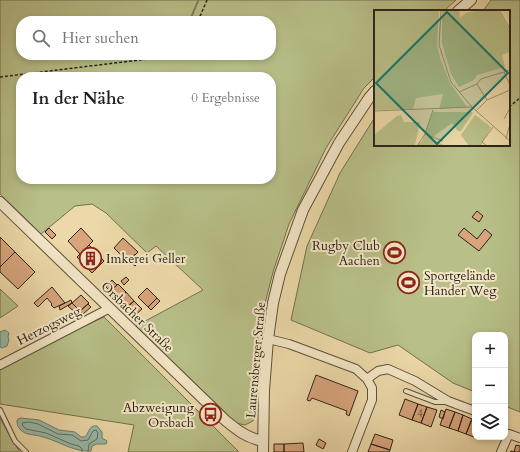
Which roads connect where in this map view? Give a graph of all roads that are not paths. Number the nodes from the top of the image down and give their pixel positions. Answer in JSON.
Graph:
{"nodes":[{"id":1,"x":471,"y":0,"type":"edge"},
{"id":2,"x":459,"y":10,"type":"edge"},
{"id":3,"x":374,"y":92,"type":"edge"},
{"id":4,"x":0,"y":202,"type":"edge"},
{"id":5,"x":110,"y":308,"type":"junction"},
{"id":6,"x":268,"y":339,"type":"junction"},
{"id":7,"x":0,"y":365,"type":"edge"},
{"id":8,"x":367,"y":379,"type":"junction"},
{"id":9,"x":406,"y":391,"type":"dead end"},
{"id":10,"x":448,"y":402,"type":"junction"},
{"id":11,"x":0,"y":410,"type":"edge"},
{"id":12,"x":472,"y":410,"type":"edge"},
{"id":13,"x":508,"y":433,"type":"edge"},
{"id":14,"x":520,"y":438,"type":"edge"},
{"id":15,"x":505,"y":440,"type":"edge"},
{"id":16,"x":263,"y":441,"type":"junction"},
{"id":17,"x":26,"y":452,"type":"edge"},
{"id":18,"x":263,"y":452,"type":"edge"},
{"id":19,"x":352,"y":452,"type":"edge"},
{"id":20,"x":501,"y":452,"type":"edge"}],
"edges":[{"from":1,"to":2,"type":"street"},
{"from":3,"to":6,"type":"street","name":"Laurensberger Straße"},
{"from":4,"to":5,"type":"street","name":"Orsbacher Straße"},
{"from":5,"to":7,"type":"street","name":"Herzogsweg"},
{"from":5,"to":16,"type":"street","name":"Orsbacher Straße"},
{"from":6,"to":8,"type":"street"},
{"from":6,"to":16,"type":"street","name":"Laurensberger Straße"},
{"from":8,"to":10,"type":"street"},
{"from":8,"to":19,"type":"street"},
{"from":9,"to":10,"type":"lane"},
{"from":10,"to":12,"type":"street"},
{"from":11,"to":17,"type":"lane"},
{"from":13,"to":14,"type":"street"},
{"from":15,"to":20,"type":"street"},
{"from":16,"to":18,"type":"street","name":"Laurensberger Straße"}]}
